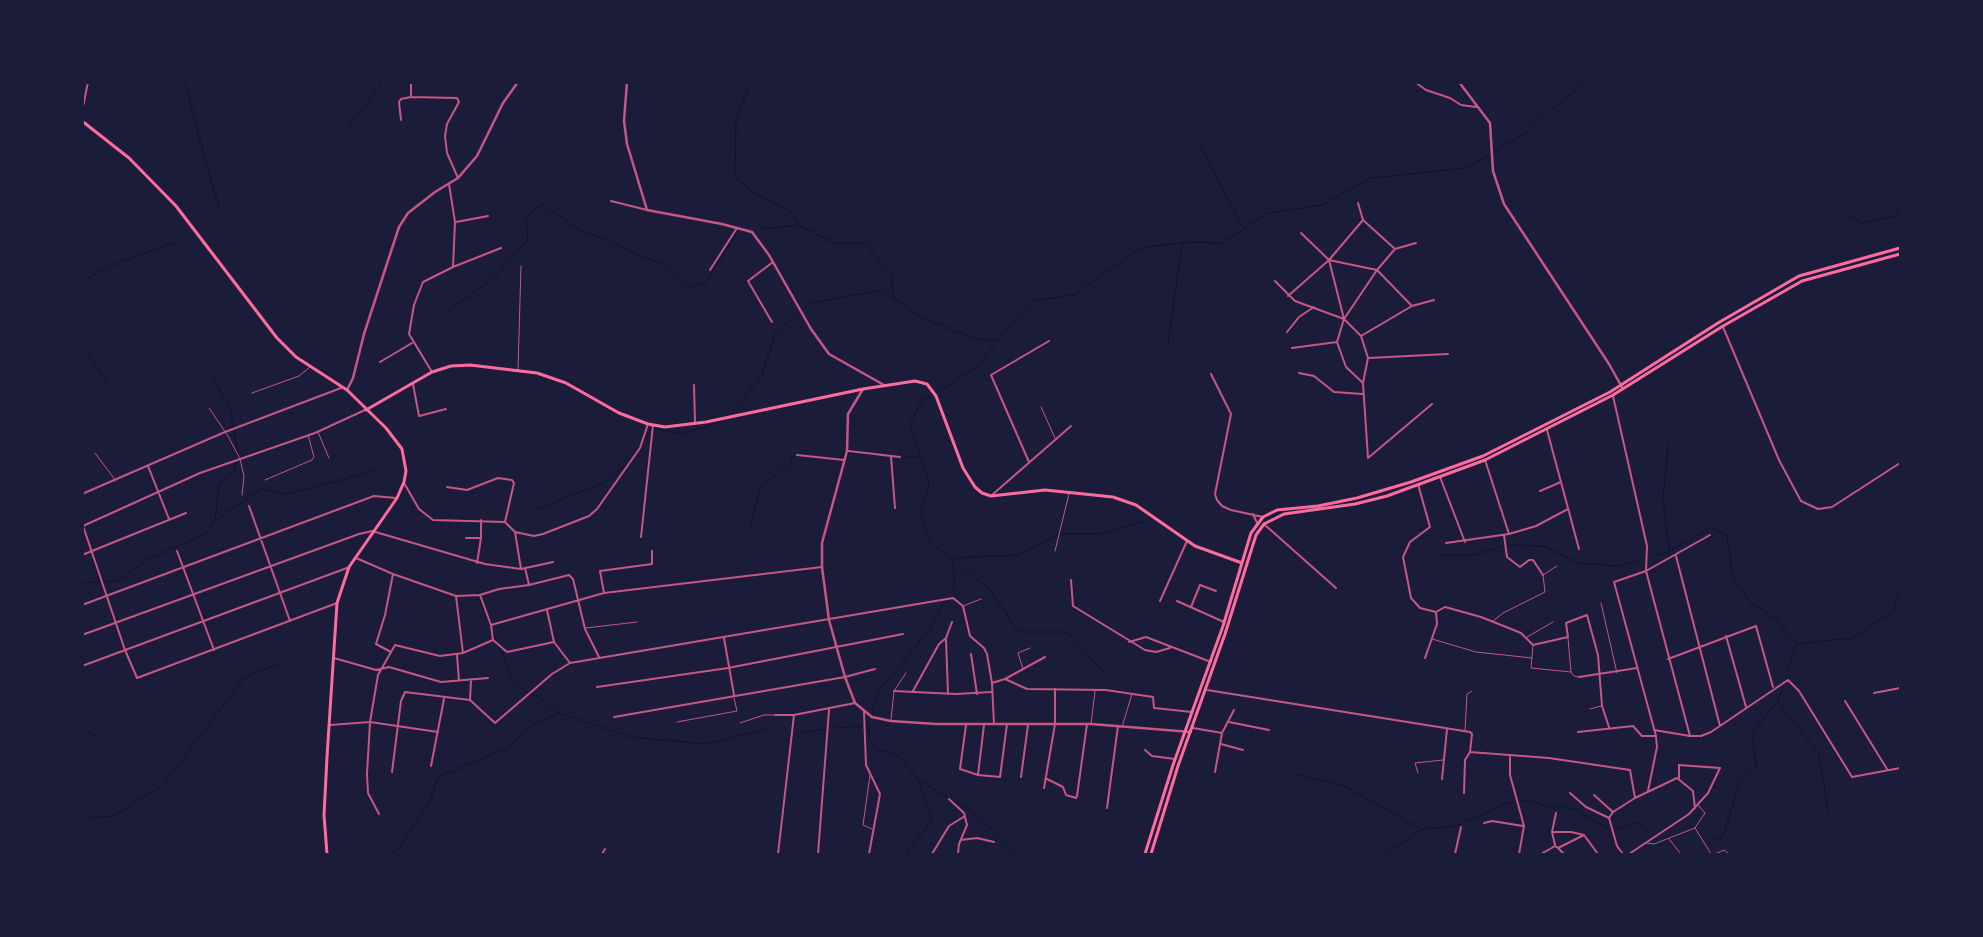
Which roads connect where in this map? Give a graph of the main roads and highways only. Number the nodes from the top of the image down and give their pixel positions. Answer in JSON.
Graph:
{"nodes":[{"id":1,"x":82,"y":121,"type":"edge"},
{"id":2,"x":1900,"y":248,"type":"edge"},
{"id":3,"x":1900,"y":254,"type":"edge"},
{"id":4,"x":1622,"y":387,"type":"junction"},
{"id":5,"x":366,"y":410,"type":"junction"},
{"id":6,"x":1386,"y":488,"type":"junction"},
{"id":7,"x":1377,"y":491,"type":"junction"},
{"id":8,"x":1387,"y":496,"type":"junction"},
{"id":9,"x":1378,"y":498,"type":"junction"},
{"id":10,"x":1242,"y":563,"type":"junction"},
{"id":11,"x":1246,"y":564,"type":"junction"},
{"id":12,"x":1172,"y":765,"type":"junction"},
{"id":13,"x":1178,"y":766,"type":"junction"},
{"id":14,"x":327,"y":854,"type":"edge"},
{"id":15,"x":1145,"y":854,"type":"edge"},
{"id":16,"x":1151,"y":854,"type":"edge"}],
"edges":[{"from":1,"to":5,"type":"main road"},
{"from":2,"to":4,"type":"main road"},
{"from":3,"to":4,"type":"main road"},
{"from":4,"to":6,"type":"main road"},
{"from":4,"to":8,"type":"main road"},
{"from":5,"to":10,"type":"main road"},
{"from":5,"to":14,"type":"main road"},
{"from":6,"to":7,"type":"main road"},
{"from":6,"to":8,"type":"main road"},
{"from":7,"to":9,"type":"main road"},
{"from":7,"to":10,"type":"main road"},
{"from":8,"to":9,"type":"main road"},
{"from":9,"to":11,"type":"main road"},
{"from":10,"to":11,"type":"main road"},
{"from":10,"to":12,"type":"main road"},
{"from":11,"to":13,"type":"main road"},
{"from":12,"to":13,"type":"main road"},
{"from":12,"to":15,"type":"main road"},
{"from":13,"to":16,"type":"main road"}]}
